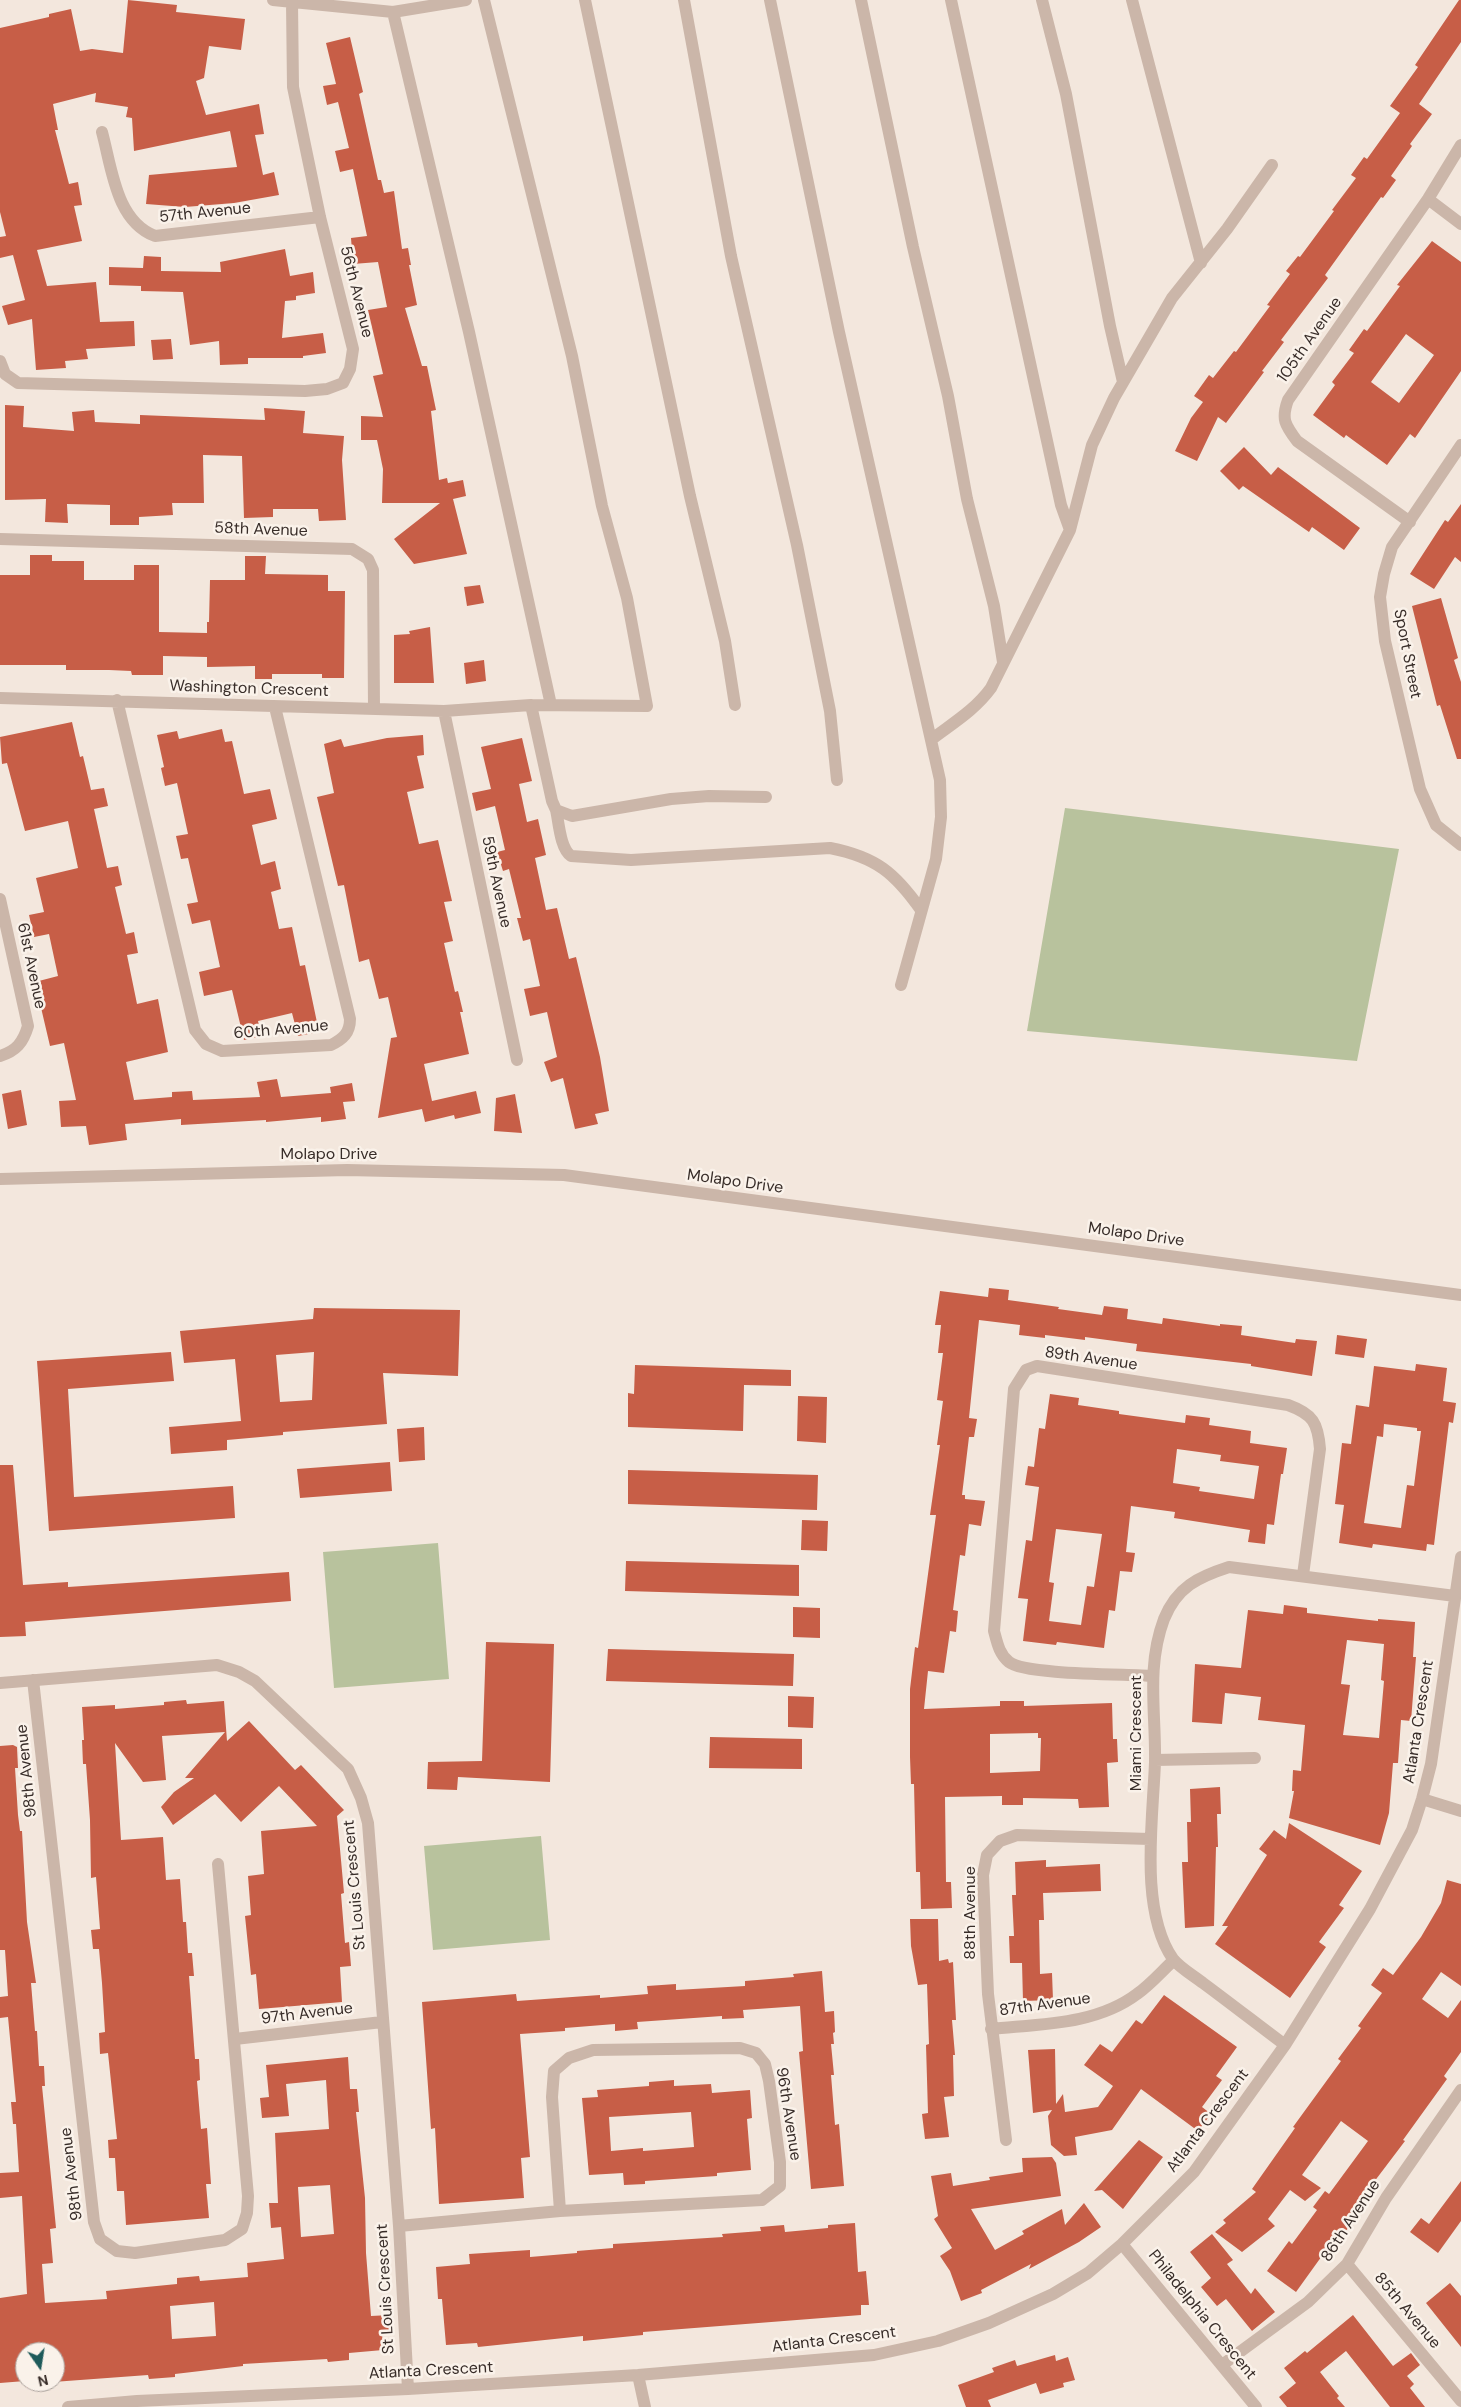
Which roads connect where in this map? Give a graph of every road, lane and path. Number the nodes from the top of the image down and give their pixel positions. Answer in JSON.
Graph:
{"nodes":[{"id":1,"x":273,"y":0,"type":"edge"},
{"id":2,"x":466,"y":0,"type":"edge"},
{"id":3,"x":484,"y":0,"type":"edge"},
{"id":4,"x":585,"y":0,"type":"edge"},
{"id":5,"x":684,"y":0,"type":"edge"},
{"id":6,"x":770,"y":0,"type":"edge"},
{"id":7,"x":861,"y":0,"type":"edge"},
{"id":8,"x":950,"y":0,"type":"edge"},
{"id":9,"x":1042,"y":0,"type":"edge"},
{"id":10,"x":1132,"y":0,"type":"edge"},
{"id":11,"x":292,"y":3,"type":"junction"},
{"id":12,"x":365,"y":4,"type":"edge"},
{"id":13,"x":393,"y":12,"type":"junction"},
{"id":14,"x":102,"y":132,"type":"dead end"},
{"id":15,"x":1461,"y":145,"type":"edge"},
{"id":16,"x":1272,"y":165,"type":"dead end"},
{"id":17,"x":1428,"y":199,"type":"junction"},
{"id":18,"x":320,"y":216,"type":"junction"},
{"id":19,"x":1461,"y":224,"type":"edge"},
{"id":20,"x":1201,"y":263,"type":"junction"},
{"id":21,"x":0,"y":361,"type":"edge"},
{"id":22,"x":1123,"y":382,"type":"junction"},
{"id":23,"x":1460,"y":449,"type":"edge"},
{"id":24,"x":1410,"y":522,"type":"junction"},
{"id":25,"x":1070,"y":530,"type":"junction"},
{"id":26,"x":0,"y":539,"type":"edge"},
{"id":27,"x":1003,"y":662,"type":"junction"},
{"id":28,"x":0,"y":698,"type":"edge"},
{"id":29,"x":117,"y":700,"type":"junction"},
{"id":30,"x":531,"y":705,"type":"junction"},
{"id":31,"x":551,"y":705,"type":"junction"},
{"id":32,"x":735,"y":705,"type":"dead end"},
{"id":33,"x":275,"y":707,"type":"junction"},
{"id":34,"x":374,"y":708,"type":"junction"},
{"id":35,"x":444,"y":711,"type":"junction"},
{"id":36,"x":932,"y":739,"type":"junction"},
{"id":37,"x":837,"y":780,"type":"dead end"},
{"id":38,"x":766,"y":797,"type":"dead end"},
{"id":39,"x":556,"y":810,"type":"junction"},
{"id":40,"x":1461,"y":845,"type":"edge"},
{"id":41,"x":0,"y":899,"type":"edge"},
{"id":42,"x":921,"y":910,"type":"junction"},
{"id":43,"x":901,"y":985,"type":"dead end"},
{"id":44,"x":0,"y":1056,"type":"edge"},
{"id":45,"x":517,"y":1060,"type":"dead end"},
{"id":46,"x":0,"y":1179,"type":"edge"},
{"id":47,"x":1461,"y":1295,"type":"edge"},
{"id":48,"x":1461,"y":1557,"type":"edge"},
{"id":49,"x":1303,"y":1575,"type":"junction"},
{"id":50,"x":1456,"y":1596,"type":"junction"},
{"id":51,"x":1152,"y":1676,"type":"junction"},
{"id":52,"x":34,"y":1680,"type":"junction"},
{"id":53,"x":0,"y":1682,"type":"edge"},
{"id":54,"x":1255,"y":1758,"type":"dead end"},
{"id":55,"x":1155,"y":1760,"type":"junction"},
{"id":56,"x":1422,"y":1799,"type":"junction"},
{"id":57,"x":1461,"y":1811,"type":"edge"},
{"id":58,"x":1150,"y":1839,"type":"junction"},
{"id":59,"x":218,"y":1864,"type":"dead end"},
{"id":60,"x":1174,"y":1960,"type":"junction"},
{"id":61,"x":382,"y":2022,"type":"junction"},
{"id":62,"x":991,"y":2029,"type":"junction"},
{"id":63,"x":235,"y":2039,"type":"junction"},
{"id":64,"x":1285,"y":2045,"type":"junction"},
{"id":65,"x":1461,"y":2090,"type":"edge"},
{"id":66,"x":1006,"y":2140,"type":"dead end"},
{"id":67,"x":560,"y":2210,"type":"junction"},
{"id":68,"x":399,"y":2226,"type":"junction"},
{"id":69,"x":1122,"y":2244,"type":"junction"},
{"id":70,"x":1347,"y":2264,"type":"junction"},
{"id":71,"x":1222,"y":2365,"type":"junction"},
{"id":72,"x":638,"y":2376,"type":"junction"},
{"id":73,"x":408,"y":2389,"type":"junction"},
{"id":74,"x":1461,"y":2402,"type":"edge"},
{"id":75,"x":68,"y":2407,"type":"edge"},
{"id":76,"x":645,"y":2407,"type":"edge"},
{"id":77,"x":1256,"y":2407,"type":"edge"}],
"edges":[{"from":1,"to":11,"type":"street"},
{"from":2,"to":13,"type":"street"},
{"from":3,"to":31,"type":"street","name":"Washington Crescent"},
{"from":4,"to":32,"type":"street"},
{"from":5,"to":37,"type":"street"},
{"from":6,"to":36,"type":"street"},
{"from":7,"to":27,"type":"street"},
{"from":8,"to":25,"type":"street"},
{"from":9,"to":22,"type":"street"},
{"from":10,"to":20,"type":"street"},
{"from":11,"to":12,"type":"street"},
{"from":11,"to":18,"type":"street","name":"56th Avenue"},
{"from":12,"to":13,"type":"street"},
{"from":13,"to":31,"type":"street"},
{"from":14,"to":18,"type":"street","name":"57th Avenue"},
{"from":15,"to":17,"type":"street","name":"105th Avenue"},
{"from":16,"to":20,"type":"street"},
{"from":17,"to":19,"type":"street"},
{"from":17,"to":24,"type":"street","name":"105th Avenue"},
{"from":18,"to":21,"type":"street","name":"56th Avenue"},
{"from":20,"to":22,"type":"street"},
{"from":22,"to":25,"type":"street"},
{"from":23,"to":24,"type":"street","name":"Sport Street"},
{"from":24,"to":40,"type":"street","name":"Sport Street"},
{"from":25,"to":27,"type":"street"},
{"from":26,"to":34,"type":"street","name":"58th Avenue"},
{"from":27,"to":36,"type":"street"},
{"from":28,"to":29,"type":"street","name":"Washington Crescent"},
{"from":29,"to":33,"type":"street","name":"Washington Crescent"},
{"from":29,"to":33,"type":"street","name":"60th Avenue"},
{"from":30,"to":31,"type":"street","name":"Washington Crescent"},
{"from":30,"to":35,"type":"street","name":"Washington Crescent"},
{"from":30,"to":39,"type":"street"},
{"from":33,"to":34,"type":"street","name":"Washington Crescent"},
{"from":34,"to":35,"type":"street","name":"Washington Crescent"},
{"from":35,"to":45,"type":"street","name":"59th Avenue"},
{"from":36,"to":42,"type":"street"},
{"from":38,"to":39,"type":"street"},
{"from":39,"to":42,"type":"street"},
{"from":41,"to":44,"type":"street","name":"61st Avenue"},
{"from":42,"to":43,"type":"street"},
{"from":46,"to":47,"type":"street","name":"Molapo Drive"},
{"from":48,"to":50,"type":"street","name":"Atlanta Crescent"},
{"from":49,"to":50,"type":"street","name":"Miami Crescent"},
{"from":49,"to":51,"type":"street","name":"Miami Crescent"},
{"from":49,"to":51,"type":"street","name":"89th Avenue"},
{"from":50,"to":56,"type":"street","name":"Atlanta Crescent"},
{"from":51,"to":55,"type":"street","name":"Miami Crescent"},
{"from":52,"to":53,"type":"street","name":"St Louis Crescent"},
{"from":52,"to":61,"type":"street","name":"St Louis Crescent"},
{"from":52,"to":63,"type":"street","name":"98th Avenue"},
{"from":54,"to":55,"type":"street"},
{"from":55,"to":58,"type":"street","name":"Miami Crescent"},
{"from":56,"to":57,"type":"street"},
{"from":56,"to":64,"type":"street","name":"Atlanta Crescent"},
{"from":58,"to":60,"type":"street","name":"Miami Crescent"},
{"from":58,"to":62,"type":"street","name":"88th Avenue"},
{"from":59,"to":63,"type":"street","name":"98th Avenue"},
{"from":60,"to":62,"type":"street","name":"87th Avenue"},
{"from":60,"to":64,"type":"street","name":"Miami Crescent"},
{"from":61,"to":63,"type":"street","name":"97th Avenue"},
{"from":61,"to":68,"type":"street","name":"St Louis Crescent"},
{"from":62,"to":66,"type":"street","name":"88th Avenue"},
{"from":64,"to":69,"type":"street","name":"Atlanta Crescent"},
{"from":65,"to":70,"type":"street","name":"86th Avenue"},
{"from":67,"to":67,"type":"street","name":"96th Avenue"},
{"from":67,"to":68,"type":"street","name":"96th Avenue"},
{"from":68,"to":73,"type":"street","name":"St Louis Crescent"},
{"from":69,"to":71,"type":"street","name":"Philadelphia Crescent"},
{"from":69,"to":72,"type":"street","name":"Atlanta Crescent"},
{"from":70,"to":71,"type":"street","name":"86th Avenue"},
{"from":70,"to":74,"type":"street","name":"85th Avenue"},
{"from":71,"to":77,"type":"street","name":"Philadelphia Crescent"},
{"from":72,"to":73,"type":"street","name":"Atlanta Crescent"},
{"from":72,"to":76,"type":"street"},
{"from":73,"to":75,"type":"street","name":"Atlanta Crescent"}]}
